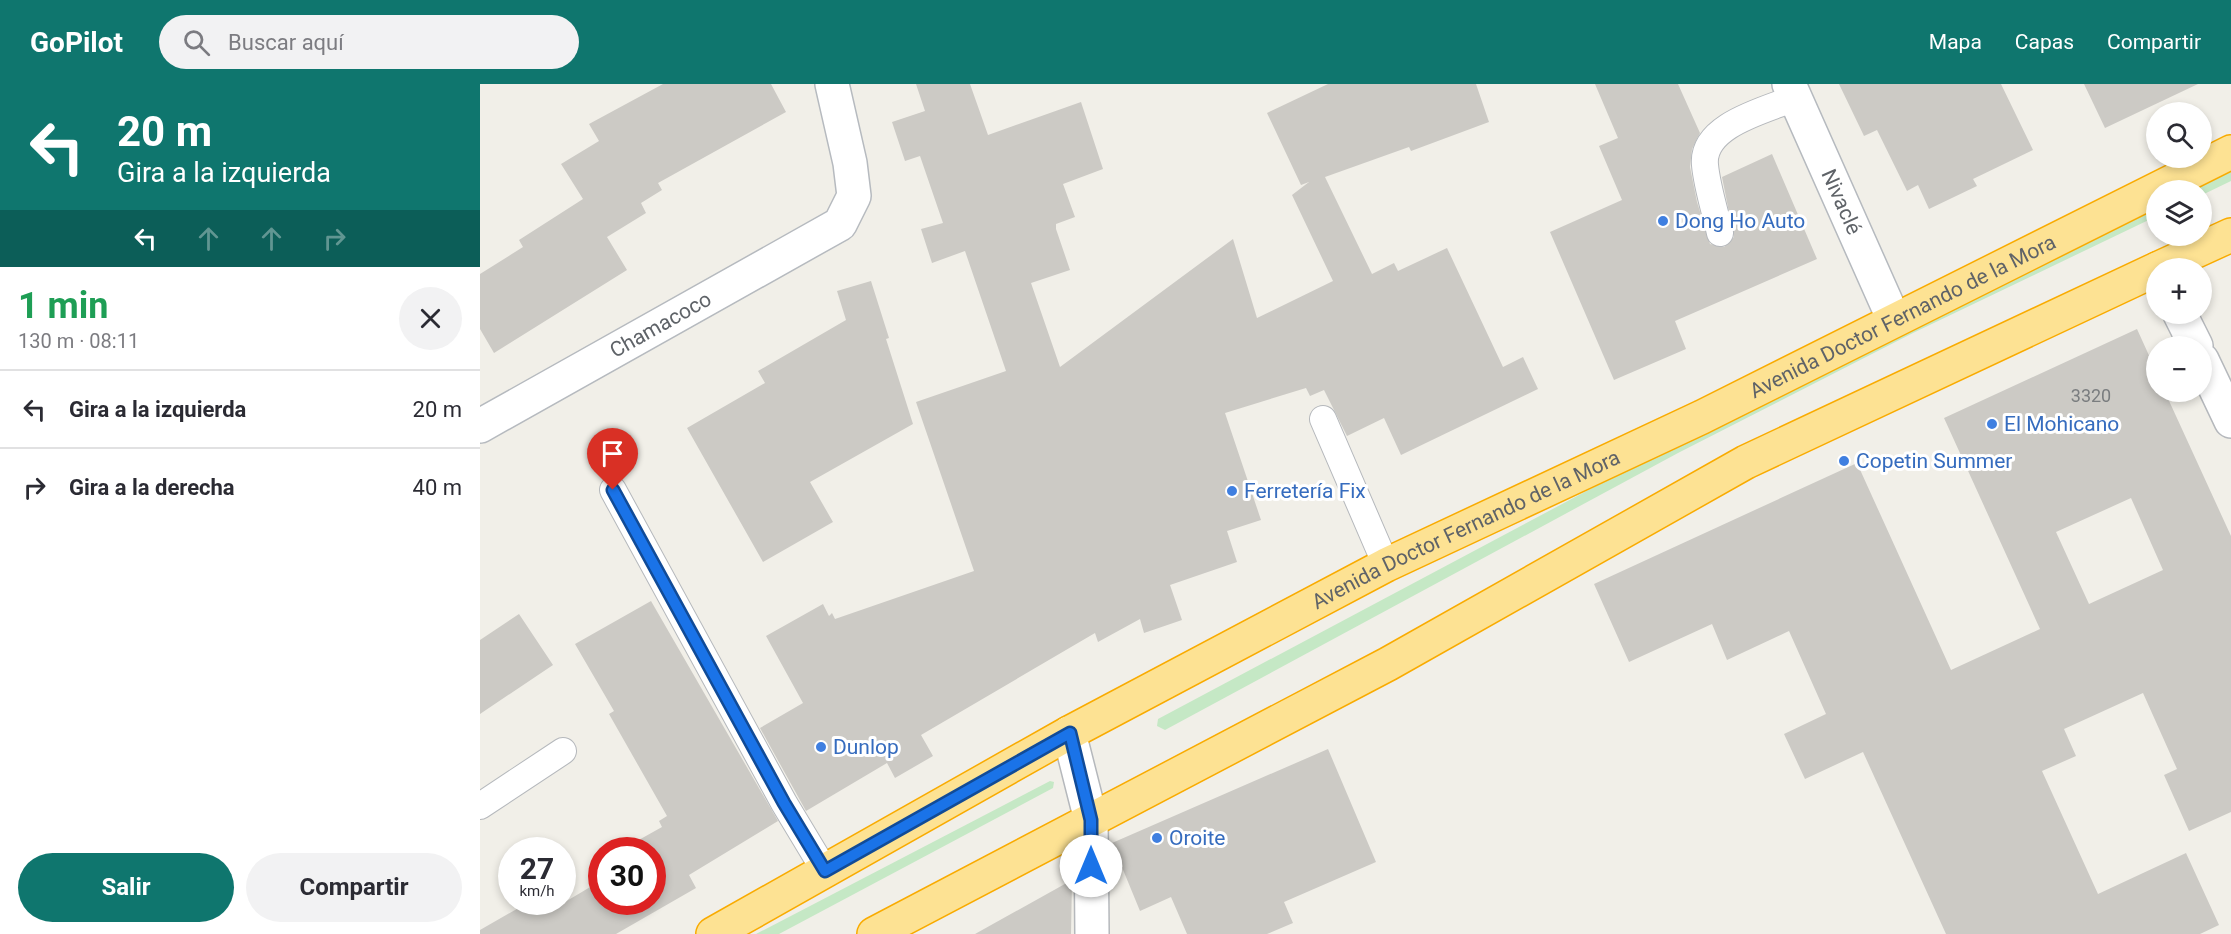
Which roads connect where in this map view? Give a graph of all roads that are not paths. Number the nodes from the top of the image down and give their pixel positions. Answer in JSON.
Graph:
{"nodes":[{"id":1,"x":832,"y":84,"type":"edge"},
{"id":2,"x":1792,"y":91,"type":"edge"},
{"id":3,"x":2231,"y":152,"type":"edge"},
{"id":4,"x":1720,"y":233,"type":"dead end"},
{"id":5,"x":2231,"y":235,"type":"edge"},
{"id":6,"x":2182,"y":258,"type":"edge"},
{"id":7,"x":2146,"y":275,"type":"edge"},
{"id":8,"x":1894,"y":320,"type":"junction"},
{"id":9,"x":2212,"y":381,"type":"edge"},
{"id":10,"x":1323,"y":419,"type":"dead end"},
{"id":11,"x":2231,"y":421,"type":"edge"},
{"id":12,"x":480,"y":426,"type":"edge"},
{"id":13,"x":613,"y":490,"type":"dead end"},
{"id":14,"x":1386,"y":566,"type":"junction"},
{"id":15,"x":1070,"y":733,"type":"junction"},
{"id":16,"x":563,"y":751,"type":"dead end"},
{"id":17,"x":480,"y":806,"type":"edge"},
{"id":18,"x":1091,"y":820,"type":"junction"},
{"id":19,"x":825,"y":871,"type":"junction"},
{"id":20,"x":713,"y":934,"type":"edge"},
{"id":21,"x":874,"y":934,"type":"edge"},
{"id":22,"x":1092,"y":934,"type":"edge"}],
"edges":[{"from":1,"to":12,"type":"street","name":"Chamacoco"},
{"from":2,"to":4,"type":"lane"},
{"from":2,"to":8,"type":"street","name":"Nivaclé"},
{"from":3,"to":8,"type":"highway","name":"Avenida Doctor Fernando de la Mora"},
{"from":5,"to":6,"type":"highway"},
{"from":7,"to":18,"type":"highway"},
{"from":8,"to":14,"type":"highway","name":"Avenida Doctor Fernando de la Mora"},
{"from":9,"to":11,"type":"street"},
{"from":10,"to":14,"type":"lane"},
{"from":13,"to":19,"type":"lane"},
{"from":14,"to":15,"type":"highway","name":"Avenida Doctor Fernando de la Mora"},
{"from":15,"to":18,"type":"street"},
{"from":15,"to":19,"type":"highway","name":"Avenida Doctor Fernando de la Mora"},
{"from":16,"to":17,"type":"lane"},
{"from":18,"to":21,"type":"highway"},
{"from":18,"to":22,"type":"street"},
{"from":19,"to":20,"type":"highway","name":"Avenida Doctor Fernando de la Mora"}]}
